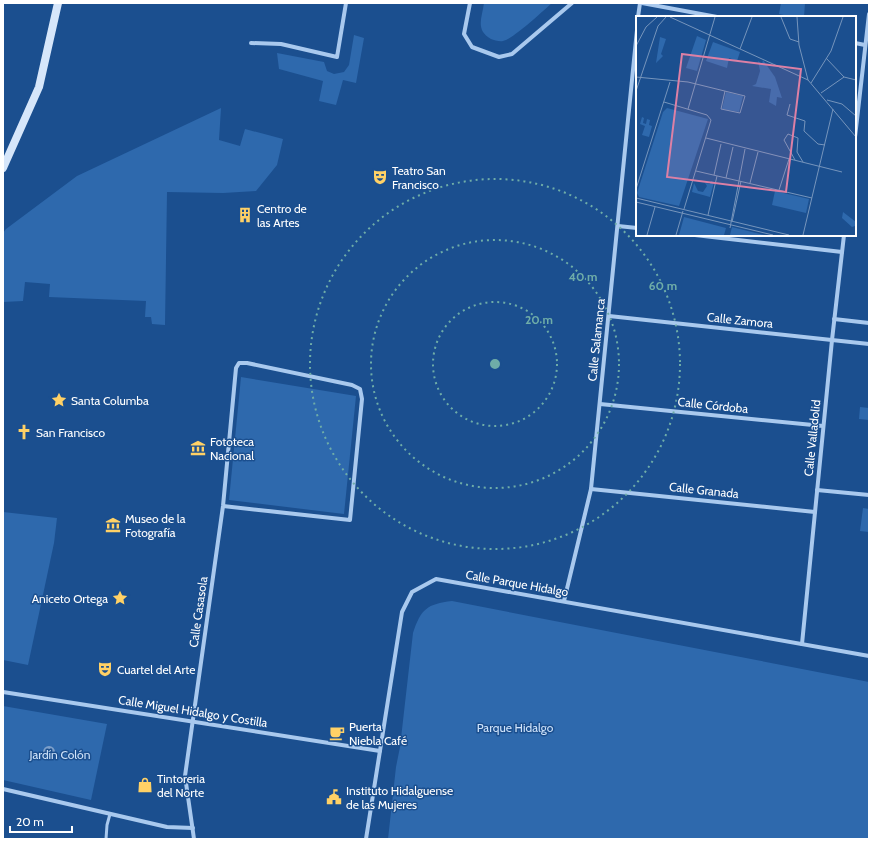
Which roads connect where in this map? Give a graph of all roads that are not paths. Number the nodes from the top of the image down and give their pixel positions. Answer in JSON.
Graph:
{"nodes":[{"id":1,"x":58,"y":3,"type":"edge"},
{"id":2,"x":346,"y":3,"type":"edge"},
{"id":3,"x":470,"y":3,"type":"edge"},
{"id":4,"x":572,"y":3,"type":"edge"},
{"id":5,"x":641,"y":3,"type":"edge"},
{"id":6,"x":869,"y":14,"type":"edge"},
{"id":7,"x":638,"y":16,"type":"edge"},
{"id":8,"x":712,"y":16,"type":"edge"},
{"id":9,"x":636,"y":40,"type":"edge"},
{"id":10,"x":251,"y":43,"type":"dead end"},
{"id":11,"x":856,"y":43,"type":"edge"},
{"id":12,"x":866,"y":45,"type":"junction"},
{"id":13,"x":856,"y":129,"type":"edge"},
{"id":14,"x":3,"y":168,"type":"edge"},
{"id":15,"x":618,"y":226,"type":"junction"},
{"id":16,"x":636,"y":228,"type":"edge"},
{"id":17,"x":704,"y":236,"type":"edge"},
{"id":18,"x":844,"y":236,"type":"edge"},
{"id":19,"x":842,"y":252,"type":"junction"},
{"id":20,"x":609,"y":316,"type":"junction"},
{"id":21,"x":834,"y":319,"type":"junction"},
{"id":22,"x":869,"y":323,"type":"edge"},
{"id":23,"x":832,"y":340,"type":"junction"},
{"id":24,"x":869,"y":344,"type":"edge"},
{"id":25,"x":600,"y":404,"type":"junction"},
{"id":26,"x":823,"y":426,"type":"junction"},
{"id":27,"x":591,"y":489,"type":"junction"},
{"id":28,"x":817,"y":490,"type":"junction"},
{"id":29,"x":869,"y":495,"type":"edge"},
{"id":30,"x":223,"y":506,"type":"junction"},
{"id":31,"x":815,"y":512,"type":"junction"},
{"id":32,"x":564,"y":601,"type":"junction"},
{"id":33,"x":802,"y":644,"type":"junction"},
{"id":34,"x":869,"y":656,"type":"edge"},
{"id":35,"x":3,"y":692,"type":"edge"},
{"id":36,"x":193,"y":722,"type":"junction"},
{"id":37,"x":380,"y":751,"type":"junction"},
{"id":38,"x":3,"y":789,"type":"edge"},
{"id":39,"x":110,"y":814,"type":"junction"},
{"id":40,"x":192,"y":828,"type":"junction"},
{"id":41,"x":106,"y":839,"type":"edge"},
{"id":42,"x":194,"y":839,"type":"edge"},
{"id":43,"x":366,"y":839,"type":"edge"}],
"edges":[{"from":1,"to":14,"type":"street"},
{"from":2,"to":10,"type":"street"},
{"from":3,"to":4,"type":"street"},
{"from":5,"to":7,"type":"street"},
{"from":5,"to":8,"type":"street"},
{"from":6,"to":12,"type":"street"},
{"from":9,"to":15,"type":"street","name":"Calle Salamanca"},
{"from":11,"to":12,"type":"street"},
{"from":12,"to":13,"type":"street"},
{"from":15,"to":16,"type":"street"},
{"from":15,"to":20,"type":"street","name":"Calle Salamanca"},
{"from":17,"to":19,"type":"street"},
{"from":18,"to":19,"type":"street","name":"Calle Valladolid"},
{"from":19,"to":21,"type":"street","name":"Calle Valladolid"},
{"from":20,"to":23,"type":"street","name":"Calle Zamora"},
{"from":20,"to":25,"type":"street","name":"Calle Salamanca"},
{"from":21,"to":22,"type":"street"},
{"from":21,"to":23,"type":"street","name":"Calle Valladolid"},
{"from":23,"to":24,"type":"street","name":"Calle Zamora"},
{"from":23,"to":26,"type":"street","name":"Calle Valladolid"},
{"from":25,"to":26,"type":"street","name":"Calle Córdoba"},
{"from":25,"to":27,"type":"street","name":"Calle Salamanca"},
{"from":26,"to":28,"type":"street","name":"Calle Valladolid"},
{"from":27,"to":31,"type":"street","name":"Calle Granada"},
{"from":27,"to":32,"type":"street","name":"Calle Salamanca"},
{"from":28,"to":29,"type":"street"},
{"from":28,"to":31,"type":"street","name":"Calle Valladolid"},
{"from":30,"to":30,"type":"street","name":"Calle Casasola"},
{"from":30,"to":36,"type":"street","name":"Calle Casasola"},
{"from":31,"to":33,"type":"street","name":"Calle Valladolid"},
{"from":32,"to":33,"type":"street","name":"Calle Parque Hidalgo"},
{"from":32,"to":37,"type":"street","name":"Calle Parque Hidalgo"},
{"from":33,"to":34,"type":"street","name":"Calle Parque Hidalgo"},
{"from":35,"to":36,"type":"street","name":"Calle Miguel Hidalgo y Costilla"},
{"from":36,"to":37,"type":"street","name":"Calle Miguel Hidalgo y Costilla"},
{"from":36,"to":40,"type":"street","name":"Calle Casasola"},
{"from":37,"to":43,"type":"street","name":"Calle Parque Hidalgo"},
{"from":38,"to":39,"type":"street"},
{"from":39,"to":40,"type":"street"},
{"from":39,"to":41,"type":"lane"},
{"from":40,"to":42,"type":"street","name":"Calle Casasola"}]}
